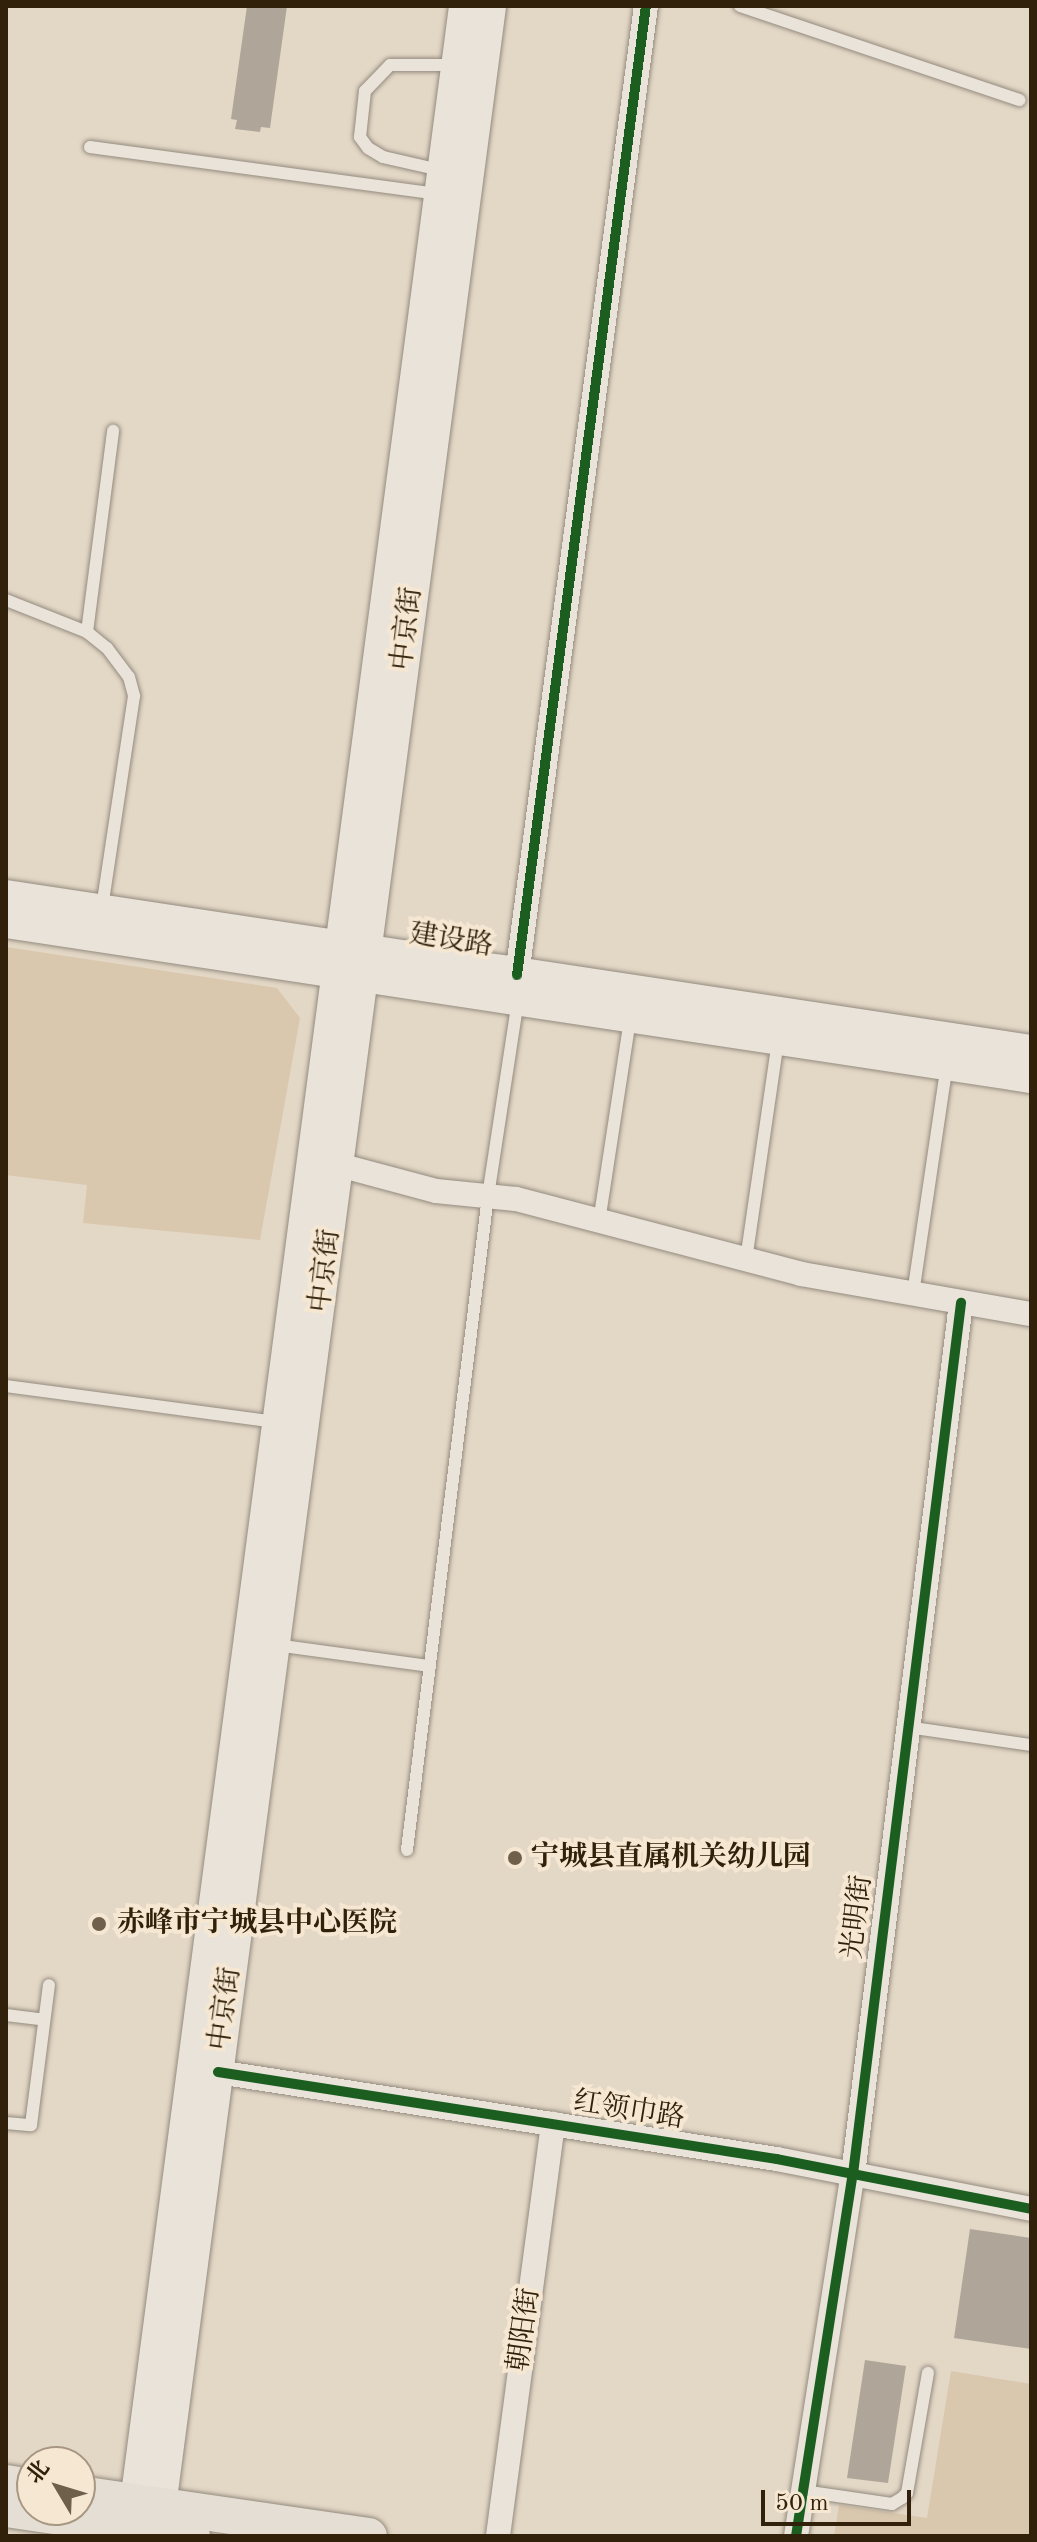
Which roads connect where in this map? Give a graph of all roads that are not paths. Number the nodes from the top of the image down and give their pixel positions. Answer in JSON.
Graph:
{"nodes":[{"id":1,"x":465,"y":6,"type":"edge"},
{"id":2,"x":490,"y":6,"type":"edge"},
{"id":3,"x":646,"y":6,"type":"edge"},
{"id":4,"x":740,"y":6,"type":"edge"},
{"id":5,"x":457,"y":65,"type":"junction"},
{"id":6,"x":1020,"y":100,"type":"dead end"},
{"id":7,"x":90,"y":147,"type":"dead end"},
{"id":8,"x":442,"y":182,"type":"junction"},
{"id":9,"x":113,"y":431,"type":"dead end"},
{"id":10,"x":6,"y":600,"type":"edge"},
{"id":11,"x":87,"y":632,"type":"junction"},
{"id":12,"x":6,"y":896,"type":"edge"},
{"id":13,"x":102,"y":911,"type":"junction"},
{"id":14,"x":6,"y":922,"type":"edge"},
{"id":15,"x":353,"y":963,"type":"junction"},
{"id":16,"x":518,"y":988,"type":"junction"},
{"id":17,"x":630,"y":1018,"type":"junction"},
{"id":18,"x":778,"y":1039,"type":"junction"},
{"id":19,"x":1031,"y":1051,"type":"edge"},
{"id":20,"x":947,"y":1064,"type":"junction"},
{"id":21,"x":1031,"y":1077,"type":"edge"},
{"id":22,"x":339,"y":1165,"type":"junction"},
{"id":23,"x":488,"y":1196,"type":"junction"},
{"id":24,"x":599,"y":1222,"type":"junction"},
{"id":25,"x":746,"y":1260,"type":"junction"},
{"id":26,"x":913,"y":1294,"type":"junction"},
{"id":27,"x":961,"y":1303,"type":"junction"},
{"id":28,"x":1031,"y":1314,"type":"edge"},
{"id":29,"x":6,"y":1386,"type":"edge"},
{"id":30,"x":282,"y":1423,"type":"junction"},
{"id":31,"x":276,"y":1645,"type":"junction"},
{"id":32,"x":430,"y":1666,"type":"junction"},
{"id":33,"x":906,"y":1727,"type":"junction"},
{"id":34,"x":1031,"y":1745,"type":"edge"},
{"id":35,"x":407,"y":1850,"type":"dead end"},
{"id":36,"x":49,"y":1985,"type":"dead end"},
{"id":37,"x":6,"y":2015,"type":"edge"},
{"id":38,"x":44,"y":2020,"type":"junction"},
{"id":39,"x":218,"y":2072,"type":"junction"},
{"id":40,"x":6,"y":2123,"type":"edge"},
{"id":41,"x":553,"y":2124,"type":"junction"},
{"id":42,"x":853,"y":2174,"type":"junction"},
{"id":43,"x":1031,"y":2209,"type":"edge"},
{"id":44,"x":928,"y":2373,"type":"dead end"},
{"id":45,"x":803,"y":2491,"type":"junction"},
{"id":46,"x":96,"y":2501,"type":"edge"},
{"id":47,"x":6,"y":2509,"type":"edge"},
{"id":48,"x":146,"y":2523,"type":"edge"},
{"id":49,"x":192,"y":2536,"type":"edge"},
{"id":50,"x":369,"y":2536,"type":"edge"},
{"id":51,"x":498,"y":2536,"type":"edge"},
{"id":52,"x":796,"y":2536,"type":"edge"}],
"edges":[{"from":1,"to":5,"type":"main road","name":"中京街"},
{"from":2,"to":15,"type":"main road","name":"中京街"},
{"from":3,"to":16,"type":"street"},
{"from":4,"to":6,"type":"lane"},
{"from":5,"to":8,"type":"main road","name":"中京街"},
{"from":5,"to":8,"type":"lane"},
{"from":7,"to":8,"type":"lane"},
{"from":8,"to":15,"type":"main road","name":"中京街"},
{"from":9,"to":11,"type":"lane"},
{"from":10,"to":11,"type":"lane"},
{"from":11,"to":13,"type":"lane"},
{"from":12,"to":13,"type":"main road","name":"建设路"},
{"from":13,"to":15,"type":"main road","name":"建设路"},
{"from":14,"to":15,"type":"main road","name":"建设路"},
{"from":15,"to":16,"type":"main road","name":"建设路"},
{"from":15,"to":22,"type":"main road","name":"中京街"},
{"from":15,"to":30,"type":"main road","name":"中京街"},
{"from":16,"to":17,"type":"main road","name":"建设路"},
{"from":16,"to":19,"type":"main road","name":"建设路"},
{"from":16,"to":23,"type":"lane"},
{"from":17,"to":18,"type":"main road","name":"建设路"},
{"from":17,"to":24,"type":"lane"},
{"from":18,"to":20,"type":"main road","name":"建设路"},
{"from":18,"to":25,"type":"lane"},
{"from":20,"to":21,"type":"main road","name":"建设路"},
{"from":20,"to":26,"type":"lane"},
{"from":22,"to":23,"type":"street"},
{"from":22,"to":31,"type":"main road","name":"中京街"},
{"from":23,"to":24,"type":"street"},
{"from":23,"to":32,"type":"lane"},
{"from":24,"to":25,"type":"street"},
{"from":25,"to":26,"type":"street"},
{"from":26,"to":27,"type":"street"},
{"from":27,"to":28,"type":"street"},
{"from":27,"to":33,"type":"street","name":"光明街"},
{"from":29,"to":30,"type":"lane"},
{"from":30,"to":48,"type":"main road","name":"中京街"},
{"from":31,"to":32,"type":"lane"},
{"from":31,"to":39,"type":"main road","name":"中京街"},
{"from":32,"to":35,"type":"lane"},
{"from":33,"to":34,"type":"lane"},
{"from":33,"to":42,"type":"street","name":"光明街"},
{"from":36,"to":38,"type":"lane"},
{"from":37,"to":38,"type":"lane"},
{"from":38,"to":40,"type":"lane"},
{"from":39,"to":41,"type":"street","name":"红领巾路"},
{"from":39,"to":48,"type":"main road","name":"中京街"},
{"from":41,"to":42,"type":"street","name":"红领巾路"},
{"from":41,"to":51,"type":"street","name":"朝阳街"},
{"from":42,"to":43,"type":"street","name":"红领巾路"},
{"from":42,"to":45,"type":"street","name":"光明街"},
{"from":44,"to":45,"type":"lane"},
{"from":45,"to":52,"type":"street","name":"光明街"},
{"from":46,"to":48,"type":"main road"},
{"from":47,"to":48,"type":"main road"},
{"from":48,"to":49,"type":"main road"},
{"from":48,"to":50,"type":"main road"}]}
